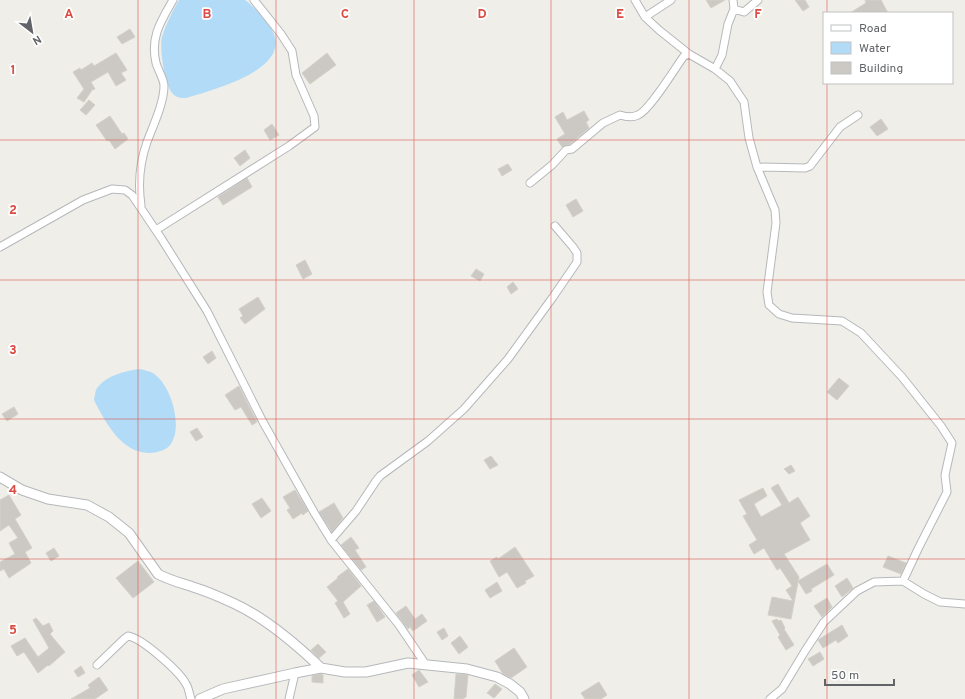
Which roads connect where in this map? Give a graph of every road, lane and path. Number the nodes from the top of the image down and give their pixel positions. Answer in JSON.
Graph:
{"nodes":[{"id":1,"x":173,"y":0,"type":"edge"},
{"id":2,"x":254,"y":0,"type":"edge"},
{"id":3,"x":635,"y":0,"type":"edge"},
{"id":4,"x":671,"y":0,"type":"edge"},
{"id":5,"x":733,"y":0,"type":"edge"},
{"id":6,"x":758,"y":0,"type":"edge"},
{"id":7,"x":734,"y":9,"type":"junction"},
{"id":8,"x":645,"y":16,"type":"junction"},
{"id":9,"x":688,"y":54,"type":"junction"},
{"id":10,"x":716,"y":68,"type":"junction"},
{"id":11,"x":858,"y":115,"type":"dead end"},
{"id":12,"x":758,"y":167,"type":"junction"},
{"id":13,"x":530,"y":183,"type":"dead end"},
{"id":14,"x":141,"y":210,"type":"junction"},
{"id":15,"x":555,"y":226,"type":"dead end"},
{"id":16,"x":156,"y":230,"type":"junction"},
{"id":17,"x":0,"y":247,"type":"edge"},
{"id":18,"x":0,"y":478,"type":"edge"},
{"id":19,"x":331,"y":540,"type":"junction"},
{"id":20,"x":903,"y":581,"type":"junction"},
{"id":21,"x":965,"y":604,"type":"edge"},
{"id":22,"x":97,"y":664,"type":"dead end"},
{"id":23,"x":426,"y":665,"type":"junction"},
{"id":24,"x":321,"y":668,"type":"junction"},
{"id":25,"x":295,"y":673,"type":"junction"},
{"id":26,"x":191,"y":699,"type":"edge"},
{"id":27,"x":200,"y":699,"type":"edge"},
{"id":28,"x":289,"y":699,"type":"edge"},
{"id":29,"x":524,"y":699,"type":"edge"},
{"id":30,"x":770,"y":699,"type":"edge"}],
"edges":[{"from":1,"to":14,"type":"street"},
{"from":2,"to":16,"type":"street"},
{"from":3,"to":8,"type":"street"},
{"from":4,"to":8,"type":"street"},
{"from":5,"to":7,"type":"street"},
{"from":6,"to":7,"type":"street"},
{"from":7,"to":10,"type":"street"},
{"from":8,"to":9,"type":"street"},
{"from":9,"to":10,"type":"street"},
{"from":9,"to":13,"type":"street"},
{"from":10,"to":12,"type":"street"},
{"from":11,"to":12,"type":"street"},
{"from":12,"to":20,"type":"street"},
{"from":14,"to":16,"type":"street"},
{"from":14,"to":17,"type":"street"},
{"from":15,"to":19,"type":"street"},
{"from":16,"to":19,"type":"street"},
{"from":18,"to":24,"type":"street"},
{"from":19,"to":23,"type":"street"},
{"from":20,"to":21,"type":"street"},
{"from":20,"to":30,"type":"street"},
{"from":22,"to":26,"type":"street"},
{"from":23,"to":24,"type":"street"},
{"from":23,"to":29,"type":"street"},
{"from":24,"to":25,"type":"street"},
{"from":25,"to":27,"type":"street"},
{"from":25,"to":28,"type":"street"}]}
